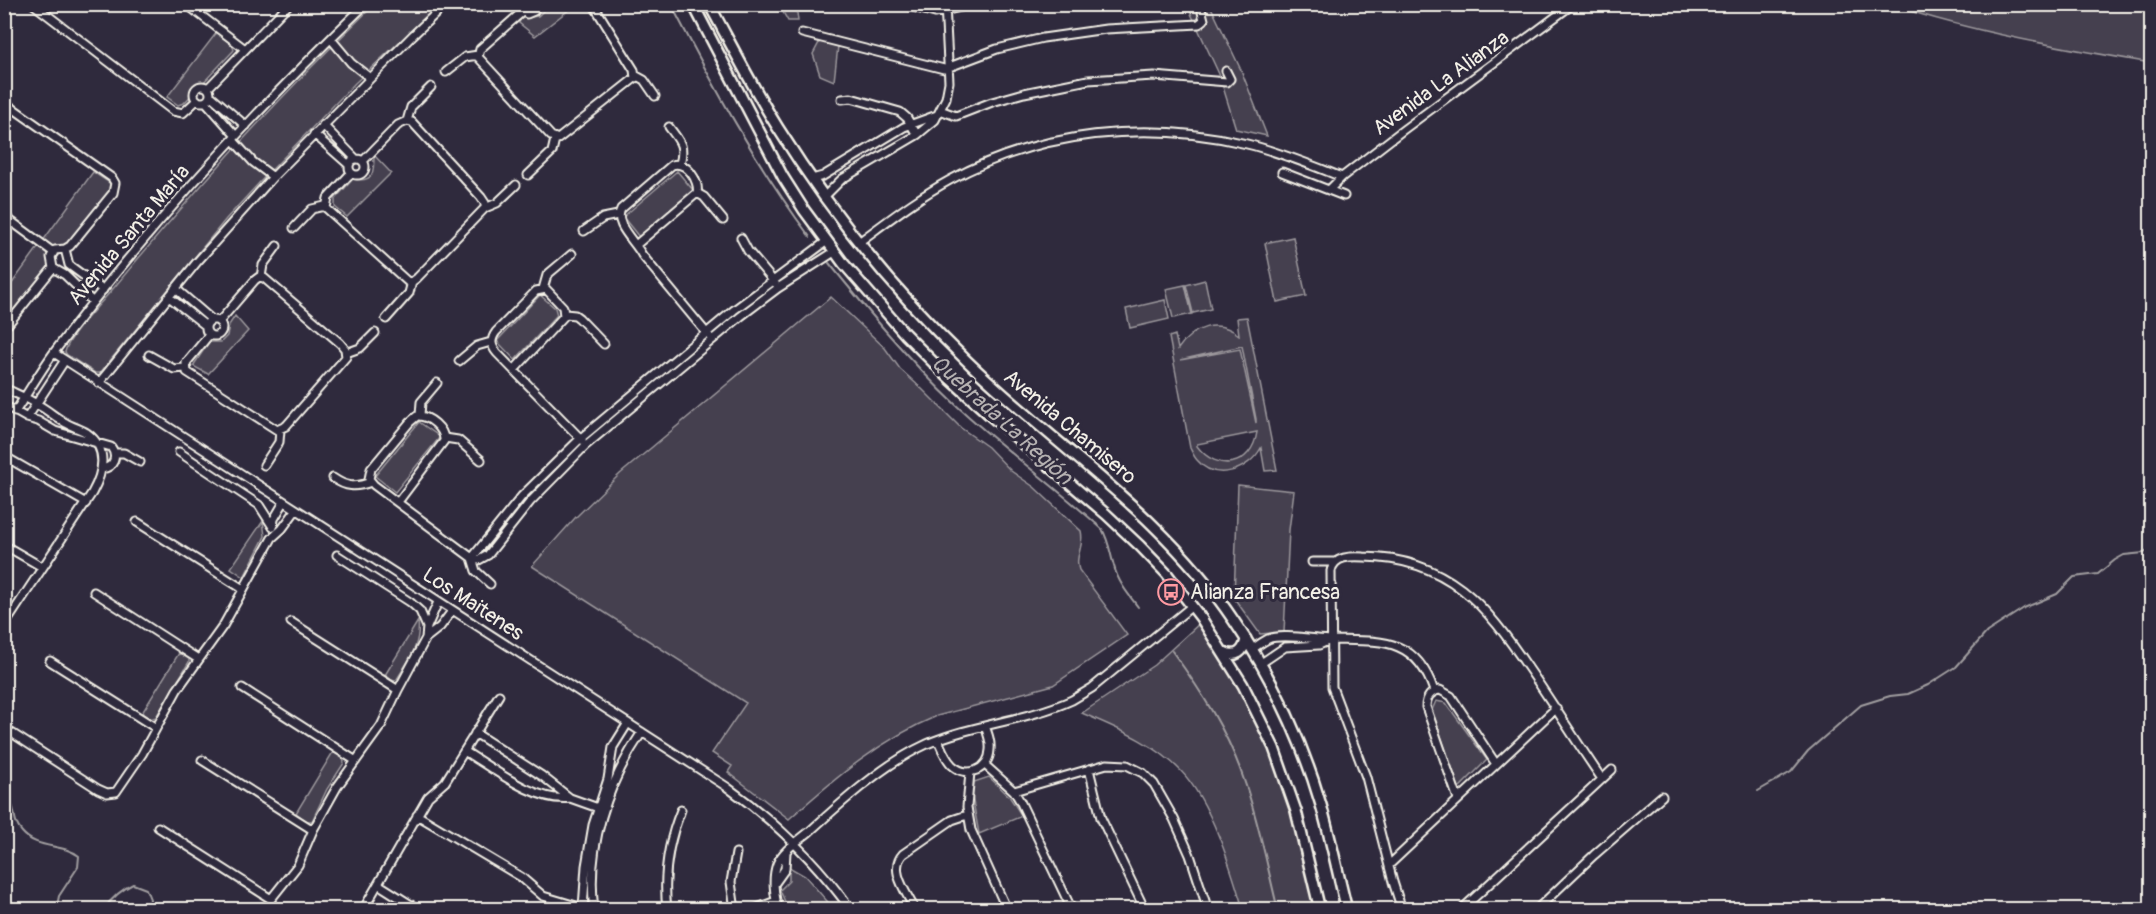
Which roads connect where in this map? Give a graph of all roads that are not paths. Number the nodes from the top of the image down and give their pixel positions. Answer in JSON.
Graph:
{"nodes":[{"id":1,"x":33,"y":4,"type":"edge"},
{"id":2,"x":186,"y":4,"type":"edge"},
{"id":3,"x":289,"y":4,"type":"edge"},
{"id":4,"x":366,"y":4,"type":"edge"},
{"id":5,"x":446,"y":4,"type":"edge"},
{"id":6,"x":536,"y":4,"type":"edge"},
{"id":7,"x":593,"y":4,"type":"edge"},
{"id":8,"x":693,"y":4,"type":"edge"},
{"id":9,"x":709,"y":4,"type":"edge"},
{"id":10,"x":902,"y":4,"type":"edge"},
{"id":11,"x":974,"y":4,"type":"edge"},
{"id":12,"x":1573,"y":4,"type":"edge"},
{"id":13,"x":521,"y":8,"type":"edge"},
{"id":14,"x":945,"y":8,"type":"edge"},
{"id":15,"x":1202,"y":12,"type":"dead end"},
{"id":16,"x":802,"y":33,"type":"dead end"},
{"id":17,"x":331,"y":39,"type":"junction"},
{"id":18,"x":245,"y":49,"type":"junction"},
{"id":19,"x":478,"y":55,"type":"junction"},
{"id":20,"x":949,"y":67,"type":"junction"},
{"id":21,"x":1226,"y":71,"type":"dead end"},
{"id":22,"x":446,"y":72,"type":"dead end"},
{"id":23,"x":635,"y":75,"type":"junction"},
{"id":24,"x":370,"y":78,"type":"junction"},
{"id":25,"x":431,"y":87,"type":"dead end"},
{"id":26,"x":209,"y":91,"type":"junction"},
{"id":27,"x":655,"y":96,"type":"dead end"},
{"id":28,"x":842,"y":99,"type":"dead end"},
{"id":29,"x":197,"y":100,"type":"junction"},
{"id":30,"x":4,"y":102,"type":"edge"},
{"id":31,"x":206,"y":102,"type":"junction"},
{"id":32,"x":938,"y":112,"type":"junction"},
{"id":33,"x":407,"y":121,"type":"junction"},
{"id":34,"x":323,"y":125,"type":"junction"},
{"id":35,"x":911,"y":125,"type":"junction"},
{"id":36,"x":246,"y":126,"type":"junction"},
{"id":37,"x":669,"y":128,"type":"dead end"},
{"id":38,"x":314,"y":134,"type":"junction"},
{"id":39,"x":917,"y":135,"type":"junction"},
{"id":40,"x":235,"y":138,"type":"junction"},
{"id":41,"x":555,"y":139,"type":"junction"},
{"id":42,"x":788,"y":144,"type":"junction"},
{"id":43,"x":770,"y":152,"type":"junction"},
{"id":44,"x":355,"y":158,"type":"junction"},
{"id":45,"x":363,"y":161,"type":"junction"},
{"id":46,"x":680,"y":164,"type":"junction"},
{"id":47,"x":348,"y":165,"type":"junction"},
{"id":48,"x":1282,"y":172,"type":"dead end"},
{"id":49,"x":351,"y":173,"type":"junction"},
{"id":50,"x":528,"y":175,"type":"dead end"},
{"id":51,"x":273,"y":177,"type":"junction"},
{"id":52,"x":1342,"y":177,"type":"junction"},
{"id":53,"x":812,"y":179,"type":"junction"},
{"id":54,"x":516,"y":185,"type":"dead end"},
{"id":55,"x":1329,"y":189,"type":"junction"},
{"id":56,"x":697,"y":193,"type":"junction"},
{"id":57,"x":1344,"y":196,"type":"dead end"},
{"id":58,"x":824,"y":197,"type":"junction"},
{"id":59,"x":325,"y":206,"type":"junction"},
{"id":60,"x":485,"y":208,"type":"junction"},
{"id":61,"x":618,"y":215,"type":"junction"},
{"id":62,"x":4,"y":216,"type":"edge"},
{"id":63,"x":723,"y":220,"type":"dead end"},
{"id":64,"x":294,"y":228,"type":"dead end"},
{"id":65,"x":584,"y":231,"type":"dead end"},
{"id":66,"x":741,"y":238,"type":"dead end"},
{"id":67,"x":827,"y":241,"type":"junction"},
{"id":68,"x":859,"y":242,"type":"junction"},
{"id":69,"x":637,"y":244,"type":"junction"},
{"id":70,"x":277,"y":246,"type":"dead end"},
{"id":71,"x":65,"y":249,"type":"junction"},
{"id":72,"x":53,"y":252,"type":"junction"},
{"id":73,"x":834,"y":252,"type":"junction"},
{"id":74,"x":572,"y":254,"type":"dead end"},
{"id":75,"x":53,"y":268,"type":"junction"},
{"id":76,"x":261,"y":277,"type":"junction"},
{"id":77,"x":772,"y":280,"type":"junction"},
{"id":78,"x":412,"y":282,"type":"junction"},
{"id":79,"x":175,"y":288,"type":"junction"},
{"id":80,"x":778,"y":288,"type":"junction"},
{"id":81,"x":543,"y":289,"type":"junction"},
{"id":82,"x":103,"y":290,"type":"junction"},
{"id":83,"x":169,"y":297,"type":"junction"},
{"id":84,"x":93,"y":302,"type":"junction"},
{"id":85,"x":565,"y":314,"type":"junction"},
{"id":86,"x":386,"y":319,"type":"dead end"},
{"id":87,"x":215,"y":321,"type":"junction"},
{"id":88,"x":4,"y":326,"type":"edge"},
{"id":89,"x":206,"y":326,"type":"junction"},
{"id":90,"x":375,"y":333,"type":"dead end"},
{"id":91,"x":707,"y":333,"type":"junction"},
{"id":92,"x":209,"y":334,"type":"junction"},
{"id":93,"x":712,"y":340,"type":"junction"},
{"id":94,"x":491,"y":342,"type":"junction"},
{"id":95,"x":604,"y":344,"type":"dead end"},
{"id":96,"x":346,"y":352,"type":"junction"},
{"id":97,"x":54,"y":353,"type":"junction"},
{"id":98,"x":149,"y":355,"type":"dead end"},
{"id":99,"x":65,"y":360,"type":"junction"},
{"id":100,"x":459,"y":361,"type":"dead end"},
{"id":101,"x":185,"y":368,"type":"junction"},
{"id":102,"x":514,"y":369,"type":"junction"},
{"id":103,"x":99,"y":383,"type":"junction"},
{"id":104,"x":437,"y":383,"type":"dead end"},
{"id":105,"x":642,"y":386,"type":"junction"},
{"id":106,"x":4,"y":388,"type":"edge"},
{"id":107,"x":648,"y":394,"type":"junction"},
{"id":108,"x":24,"y":399,"type":"junction"},
{"id":109,"x":37,"y":403,"type":"junction"},
{"id":110,"x":4,"y":405,"type":"edge"},
{"id":111,"x":15,"y":411,"type":"junction"},
{"id":112,"x":420,"y":415,"type":"junction"},
{"id":113,"x":27,"y":418,"type":"junction"},
{"id":114,"x":280,"y":430,"type":"junction"},
{"id":115,"x":445,"y":438,"type":"junction"},
{"id":116,"x":581,"y":438,"type":"junction"},
{"id":117,"x":98,"y":445,"type":"junction"},
{"id":118,"x":586,"y":445,"type":"junction"},
{"id":119,"x":178,"y":452,"type":"dead end"},
{"id":120,"x":114,"y":453,"type":"junction"},
{"id":121,"x":4,"y":456,"type":"edge"},
{"id":122,"x":481,"y":460,"type":"dead end"},
{"id":123,"x":140,"y":462,"type":"dead end"},
{"id":124,"x":264,"y":465,"type":"dead end"},
{"id":125,"x":102,"y":469,"type":"junction"},
{"id":126,"x":333,"y":478,"type":"dead end"},
{"id":127,"x":371,"y":483,"type":"junction"},
{"id":128,"x":522,"y":496,"type":"junction"},
{"id":129,"x":284,"y":502,"type":"junction"},
{"id":130,"x":398,"y":502,"type":"junction"},
{"id":131,"x":530,"y":502,"type":"junction"},
{"id":132,"x":86,"y":503,"type":"junction"},
{"id":133,"x":296,"y":510,"type":"junction"},
{"id":134,"x":137,"y":522,"type":"dead end"},
{"id":135,"x":273,"y":527,"type":"junction"},
{"id":136,"x":272,"y":538,"type":"junction"},
{"id":137,"x":4,"y":545,"type":"edge"},
{"id":138,"x":337,"y":555,"type":"dead end"},
{"id":139,"x":472,"y":558,"type":"junction"},
{"id":140,"x":1312,"y":562,"type":"dead end"},
{"id":141,"x":1334,"y":562,"type":"junction"},
{"id":142,"x":42,"y":567,"type":"junction"},
{"id":143,"x":490,"y":584,"type":"dead end"},
{"id":144,"x":243,"y":589,"type":"junction"},
{"id":145,"x":94,"y":592,"type":"dead end"},
{"id":146,"x":438,"y":602,"type":"junction"},
{"id":147,"x":1192,"y":606,"type":"junction"},
{"id":148,"x":452,"y":611,"type":"junction"},
{"id":149,"x":291,"y":622,"type":"dead end"},
{"id":150,"x":4,"y":626,"type":"edge"},
{"id":151,"x":427,"y":627,"type":"junction"},
{"id":152,"x":426,"y":638,"type":"junction"},
{"id":153,"x":1246,"y":639,"type":"junction"},
{"id":154,"x":1330,"y":640,"type":"junction"},
{"id":155,"x":1252,"y":650,"type":"junction"},
{"id":156,"x":1224,"y":652,"type":"junction"},
{"id":157,"x":198,"y":659,"type":"junction"},
{"id":158,"x":50,"y":661,"type":"dead end"},
{"id":159,"x":1260,"y":664,"type":"junction"},
{"id":160,"x":242,"y":688,"type":"dead end"},
{"id":161,"x":398,"y":690,"type":"junction"},
{"id":162,"x":1434,"y":691,"type":"junction"},
{"id":163,"x":499,"y":695,"type":"dead end"},
{"id":164,"x":1556,"y":708,"type":"junction"},
{"id":165,"x":628,"y":723,"type":"junction"},
{"id":166,"x":985,"y":726,"type":"junction"},
{"id":167,"x":4,"y":728,"type":"edge"},
{"id":168,"x":156,"y":728,"type":"junction"},
{"id":169,"x":642,"y":732,"type":"junction"},
{"id":170,"x":475,"y":733,"type":"junction"},
{"id":171,"x":938,"y":740,"type":"junction"},
{"id":172,"x":464,"y":751,"type":"junction"},
{"id":173,"x":202,"y":760,"type":"dead end"},
{"id":174,"x":356,"y":761,"type":"junction"},
{"id":175,"x":1496,"y":764,"type":"junction"},
{"id":176,"x":985,"y":765,"type":"junction"},
{"id":177,"x":1089,"y":769,"type":"junction"},
{"id":178,"x":1612,"y":770,"type":"dead end"},
{"id":179,"x":970,"y":772,"type":"junction"},
{"id":180,"x":1602,"y":779,"type":"junction"},
{"id":181,"x":1014,"y":791,"type":"junction"},
{"id":182,"x":1662,"y":796,"type":"dead end"},
{"id":183,"x":570,"y":798,"type":"junction"},
{"id":184,"x":1458,"y":799,"type":"junction"},
{"id":185,"x":601,"y":809,"type":"junction"},
{"id":186,"x":681,"y":810,"type":"dead end"},
{"id":187,"x":417,"y":815,"type":"junction"},
{"id":188,"x":968,"y":815,"type":"junction"},
{"id":189,"x":158,"y":827,"type":"dead end"},
{"id":190,"x":313,"y":830,"type":"junction"},
{"id":191,"x":796,"y":843,"type":"junction"},
{"id":192,"x":736,"y":853,"type":"dead end"},
{"id":193,"x":1389,"y":865,"type":"junction"},
{"id":194,"x":378,"y":884,"type":"junction"},
{"id":195,"x":776,"y":901,"type":"junction"},
{"id":196,"x":593,"y":905,"type":"edge"},
{"id":197,"x":363,"y":909,"type":"edge"},
{"id":198,"x":419,"y":909,"type":"edge"},
{"id":199,"x":582,"y":909,"type":"edge"},
{"id":200,"x":667,"y":909,"type":"edge"},
{"id":201,"x":735,"y":909,"type":"edge"},
{"id":202,"x":752,"y":909,"type":"edge"},
{"id":203,"x":779,"y":909,"type":"edge"},
{"id":204,"x":851,"y":909,"type":"edge"},
{"id":205,"x":915,"y":909,"type":"edge"},
{"id":206,"x":1007,"y":909,"type":"edge"},
{"id":207,"x":1072,"y":909,"type":"edge"},
{"id":208,"x":1145,"y":909,"type":"edge"},
{"id":209,"x":1208,"y":909,"type":"edge"},
{"id":210,"x":1320,"y":909,"type":"edge"},
{"id":211,"x":1347,"y":909,"type":"edge"},
{"id":212,"x":1402,"y":909,"type":"edge"},
{"id":213,"x":1461,"y":909,"type":"edge"},
{"id":214,"x":1536,"y":909,"type":"edge"}],
"edges":[{"from":1,"to":29,"type":"street"},
{"from":2,"to":18,"type":"street"},
{"from":3,"to":18,"type":"street"},
{"from":4,"to":17,"type":"street","name":"Avenida Santa María"},
{"from":5,"to":24,"type":"street"},
{"from":6,"to":13,"type":"street"},
{"from":7,"to":23,"type":"street"},
{"from":8,"to":43,"type":"street","name":"Avenida Chamisero"},
{"from":9,"to":42,"type":"street","name":"Avenida Chamisero"},
{"from":10,"to":14,"type":"street"},
{"from":11,"to":14,"type":"street"},
{"from":12,"to":52,"type":"street","name":"Avenida La Alianza"},
{"from":13,"to":19,"type":"street"},
{"from":14,"to":20,"type":"street"},
{"from":15,"to":20,"type":"street"},
{"from":16,"to":20,"type":"street"},
{"from":17,"to":24,"type":"street"},
{"from":17,"to":36,"type":"street","name":"Avenida Santa María"},
{"from":18,"to":26,"type":"street"},
{"from":19,"to":22,"type":"street"},
{"from":19,"to":41,"type":"street"},
{"from":20,"to":32,"type":"street"},
{"from":21,"to":32,"type":"street"},
{"from":23,"to":27,"type":"street"},
{"from":23,"to":41,"type":"street"},
{"from":24,"to":34,"type":"street"},
{"from":25,"to":33,"type":"street"},
{"from":26,"to":29,"type":"street"},
{"from":26,"to":31,"type":"street"},
{"from":26,"to":36,"type":"street"},
{"from":28,"to":35,"type":"street"},
{"from":29,"to":31,"type":"street"},
{"from":30,"to":71,"type":"street"},
{"from":31,"to":40,"type":"street"},
{"from":32,"to":35,"type":"street"},
{"from":32,"to":39,"type":"street"},
{"from":33,"to":45,"type":"street"},
{"from":33,"to":60,"type":"street"},
{"from":34,"to":38,"type":"street"},
{"from":34,"to":44,"type":"street"},
{"from":35,"to":39,"type":"street"},
{"from":35,"to":53,"type":"street"},
{"from":36,"to":40,"type":"street","name":"Avenida Santa María"},
{"from":37,"to":46,"type":"street"},
{"from":38,"to":47,"type":"street"},
{"from":38,"to":51,"type":"street"},
{"from":39,"to":58,"type":"street"},
{"from":40,"to":51,"type":"street"},
{"from":40,"to":82,"type":"street","name":"Avenida Santa María"},
{"from":41,"to":50,"type":"street"},
{"from":42,"to":43,"type":"street"},
{"from":42,"to":53,"type":"street","name":"Avenida Chamisero"},
{"from":43,"to":67,"type":"street","name":"Avenida Chamisero"},
{"from":44,"to":45,"type":"street"},
{"from":44,"to":47,"type":"street"},
{"from":45,"to":49,"type":"street"},
{"from":46,"to":56,"type":"street"},
{"from":46,"to":61,"type":"street"},
{"from":47,"to":49,"type":"street"},
{"from":48,"to":55,"type":"street"},
{"from":49,"to":59,"type":"street"},
{"from":51,"to":79,"type":"street"},
{"from":52,"to":55,"type":"street","name":"Avenida La Alianza"},
{"from":52,"to":68,"type":"street"},
{"from":53,"to":58,"type":"street","name":"Avenida Chamisero"},
{"from":54,"to":60,"type":"street"},
{"from":55,"to":57,"type":"street"},
{"from":56,"to":63,"type":"street"},
{"from":56,"to":69,"type":"street"},
{"from":58,"to":68,"type":"street","name":"Avenida Chamisero"},
{"from":59,"to":64,"type":"street"},
{"from":59,"to":78,"type":"street"},
{"from":60,"to":78,"type":"street"},
{"from":61,"to":65,"type":"street"},
{"from":61,"to":69,"type":"street"},
{"from":62,"to":72,"type":"street"},
{"from":66,"to":77,"type":"street"},
{"from":67,"to":73,"type":"street","name":"Avenida Chamisero"},
{"from":67,"to":77,"type":"street"},
{"from":68,"to":153,"type":"street","name":"Avenida Chamisero"},
{"from":69,"to":91,"type":"street"},
{"from":70,"to":76,"type":"street"},
{"from":71,"to":72,"type":"street"},
{"from":71,"to":82,"type":"street"},
{"from":72,"to":75,"type":"street"},
{"from":73,"to":80,"type":"street"},
{"from":73,"to":147,"type":"street","name":"Avenida Chamisero"},
{"from":74,"to":81,"type":"street"},
{"from":75,"to":84,"type":"street"},
{"from":75,"to":88,"type":"street"},
{"from":76,"to":87,"type":"street"},
{"from":76,"to":96,"type":"street"},
{"from":77,"to":80,"type":"street"},
{"from":77,"to":91,"type":"street"},
{"from":78,"to":86,"type":"street"},
{"from":79,"to":83,"type":"street"},
{"from":79,"to":87,"type":"street"},
{"from":80,"to":93,"type":"street"},
{"from":81,"to":85,"type":"street"},
{"from":81,"to":94,"type":"street"},
{"from":82,"to":84,"type":"street","name":"Avenida Santa María"},
{"from":83,"to":89,"type":"street"},
{"from":83,"to":103,"type":"street"},
{"from":84,"to":97,"type":"street","name":"Avenida Santa María"},
{"from":85,"to":95,"type":"street"},
{"from":85,"to":102,"type":"street"},
{"from":87,"to":89,"type":"street"},
{"from":87,"to":92,"type":"street"},
{"from":89,"to":92,"type":"street"},
{"from":90,"to":96,"type":"street"},
{"from":91,"to":93,"type":"street"},
{"from":91,"to":105,"type":"street"},
{"from":92,"to":101,"type":"street"},
{"from":93,"to":107,"type":"street"},
{"from":94,"to":100,"type":"street"},
{"from":94,"to":102,"type":"street"},
{"from":96,"to":114,"type":"street"},
{"from":97,"to":99,"type":"street","name":"Los Maitenes"},
{"from":97,"to":108,"type":"street","name":"Avenida Santa María"},
{"from":98,"to":101,"type":"street"},
{"from":99,"to":103,"type":"street","name":"Los Maitenes"},
{"from":99,"to":109,"type":"street"},
{"from":101,"to":114,"type":"street"},
{"from":102,"to":116,"type":"street"},
{"from":103,"to":129,"type":"street","name":"Los Maitenes"},
{"from":104,"to":112,"type":"street"},
{"from":105,"to":107,"type":"street"},
{"from":105,"to":116,"type":"street"},
{"from":106,"to":108,"type":"street"},
{"from":107,"to":118,"type":"street"},
{"from":108,"to":109,"type":"street"},
{"from":108,"to":111,"type":"street","name":"Avenida Santa María"},
{"from":109,"to":113,"type":"street"},
{"from":109,"to":117,"type":"street"},
{"from":110,"to":111,"type":"street"},
{"from":111,"to":113,"type":"street"},
{"from":112,"to":115,"type":"street"},
{"from":112,"to":127,"type":"street"},
{"from":113,"to":117,"type":"street"},
{"from":114,"to":124,"type":"street"},
{"from":115,"to":122,"type":"street"},
{"from":115,"to":130,"type":"street"},
{"from":116,"to":118,"type":"street"},
{"from":116,"to":128,"type":"street"},
{"from":117,"to":120,"type":"street"},
{"from":117,"to":125,"type":"street"},
{"from":118,"to":131,"type":"street"},
{"from":119,"to":135,"type":"street"},
{"from":120,"to":123,"type":"street"},
{"from":120,"to":125,"type":"street"},
{"from":121,"to":132,"type":"street"},
{"from":125,"to":132,"type":"street"},
{"from":126,"to":127,"type":"street"},
{"from":127,"to":130,"type":"street"},
{"from":128,"to":131,"type":"street"},
{"from":128,"to":139,"type":"street"},
{"from":129,"to":133,"type":"street","name":"Los Maitenes"},
{"from":129,"to":135,"type":"street"},
{"from":130,"to":139,"type":"street"},
{"from":131,"to":139,"type":"street"},
{"from":132,"to":142,"type":"street"},
{"from":133,"to":136,"type":"street"},
{"from":133,"to":146,"type":"street","name":"Los Maitenes"},
{"from":134,"to":144,"type":"street"},
{"from":135,"to":136,"type":"street"},
{"from":136,"to":144,"type":"street"},
{"from":137,"to":142,"type":"street"},
{"from":138,"to":151,"type":"street"},
{"from":139,"to":143,"type":"street"},
{"from":140,"to":141,"type":"street"},
{"from":141,"to":154,"type":"street"},
{"from":141,"to":164,"type":"street"},
{"from":142,"to":150,"type":"street"},
{"from":144,"to":157,"type":"street"},
{"from":145,"to":157,"type":"street"},
{"from":146,"to":148,"type":"street","name":"Los Maitenes"},
{"from":146,"to":151,"type":"street"},
{"from":147,"to":156,"type":"street","name":"Avenida Chamisero"},
{"from":147,"to":166,"type":"street"},
{"from":148,"to":152,"type":"street"},
{"from":148,"to":165,"type":"street","name":"Los Maitenes"},
{"from":149,"to":161,"type":"street"},
{"from":151,"to":152,"type":"street"},
{"from":152,"to":161,"type":"street"},
{"from":153,"to":155,"type":"street","name":"Avenida Chamisero"},
{"from":153,"to":156,"type":"street"},
{"from":154,"to":155,"type":"street"},
{"from":154,"to":159,"type":"street"},
{"from":154,"to":162,"type":"street"},
{"from":154,"to":193,"type":"street"},
{"from":155,"to":159,"type":"street","name":"Avenida Chamisero"},
{"from":156,"to":210,"type":"street","name":"Avenida Chamisero"},
{"from":157,"to":168,"type":"street"},
{"from":158,"to":168,"type":"street"},
{"from":159,"to":211,"type":"street","name":"Avenida Chamisero"},
{"from":160,"to":174,"type":"street"},
{"from":161,"to":174,"type":"street"},
{"from":162,"to":175,"type":"street"},
{"from":162,"to":184,"type":"street"},
{"from":163,"to":170,"type":"street"},
{"from":164,"to":175,"type":"street"},
{"from":164,"to":180,"type":"street"},
{"from":165,"to":169,"type":"street","name":"Los Maitenes"},
{"from":165,"to":185,"type":"street"},
{"from":166,"to":171,"type":"street"},
{"from":166,"to":176,"type":"street"},
{"from":167,"to":168,"type":"street"},
{"from":169,"to":185,"type":"street"},
{"from":169,"to":191,"type":"street","name":"Los Maitenes"},
{"from":170,"to":172,"type":"street"},
{"from":170,"to":183,"type":"street"},
{"from":171,"to":179,"type":"street"},
{"from":171,"to":191,"type":"street"},
{"from":172,"to":183,"type":"street"},
{"from":172,"to":187,"type":"street"},
{"from":173,"to":190,"type":"street"},
{"from":174,"to":190,"type":"street"},
{"from":175,"to":184,"type":"street"},
{"from":176,"to":179,"type":"street"},
{"from":176,"to":181,"type":"street"},
{"from":177,"to":181,"type":"street"},
{"from":177,"to":208,"type":"street"},
{"from":177,"to":209,"type":"street"},
{"from":178,"to":180,"type":"street"},
{"from":179,"to":188,"type":"street"},
{"from":180,"to":213,"type":"street"},
{"from":181,"to":207,"type":"street"},
{"from":182,"to":214,"type":"street"},
{"from":183,"to":185,"type":"street"},
{"from":184,"to":193,"type":"street"},
{"from":185,"to":196,"type":"street"},
{"from":185,"to":199,"type":"street"},
{"from":186,"to":200,"type":"street"},
{"from":187,"to":194,"type":"street"},
{"from":187,"to":199,"type":"street"},
{"from":188,"to":205,"type":"street"},
{"from":188,"to":206,"type":"street"},
{"from":189,"to":190,"type":"street"},
{"from":191,"to":195,"type":"street"},
{"from":191,"to":204,"type":"street","name":"Los Maitenes"},
{"from":192,"to":201,"type":"street"},
{"from":193,"to":212,"type":"street"},
{"from":194,"to":197,"type":"street"},
{"from":194,"to":198,"type":"street"},
{"from":195,"to":202,"type":"street"},
{"from":195,"to":203,"type":"street"},
{"from":196,"to":199,"type":"street"}]}
